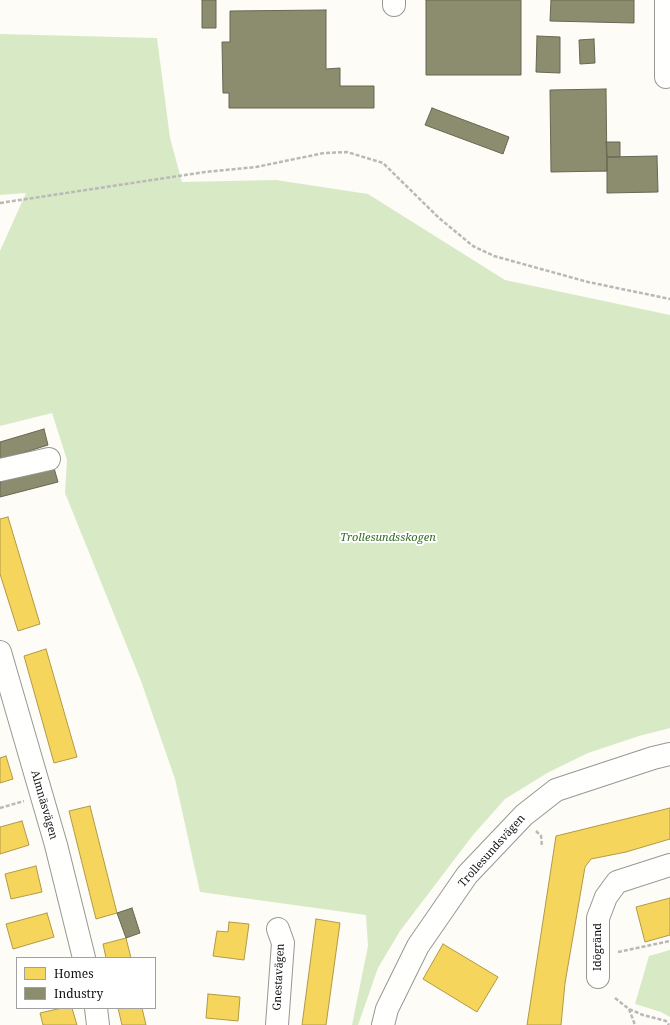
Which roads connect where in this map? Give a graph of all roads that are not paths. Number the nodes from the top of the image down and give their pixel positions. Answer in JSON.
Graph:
{"nodes":[{"id":1,"x":666,"y":0,"type":"edge"},
{"id":2,"x":666,"y":77,"type":"dead end"},
{"id":3,"x":49,"y":459,"type":"dead end"},
{"id":4,"x":0,"y":470,"type":"edge"},
{"id":5,"x":0,"y":652,"type":"edge"},
{"id":6,"x":670,"y":754,"type":"edge"},
{"id":7,"x":670,"y":865,"type":"edge"},
{"id":8,"x":278,"y":929,"type":"dead end"},
{"id":9,"x":84,"y":957,"type":"edge"},
{"id":10,"x":598,"y":977,"type":"dead end"},
{"id":11,"x":96,"y":1009,"type":"edge"},
{"id":12,"x":98,"y":1025,"type":"edge"},
{"id":13,"x":276,"y":1025,"type":"edge"},
{"id":14,"x":383,"y":1025,"type":"edge"}],
"edges":[{"from":1,"to":2,"type":"street"},
{"from":3,"to":4,"type":"street"},
{"from":5,"to":9,"type":"street","name":"Almnäsvägen"},
{"from":6,"to":14,"type":"street","name":"Trollesundsvägen"},
{"from":7,"to":10,"type":"street","name":"Idögränd"},
{"from":8,"to":13,"type":"street","name":"Gnestavägen"},
{"from":11,"to":12,"type":"street"}]}
